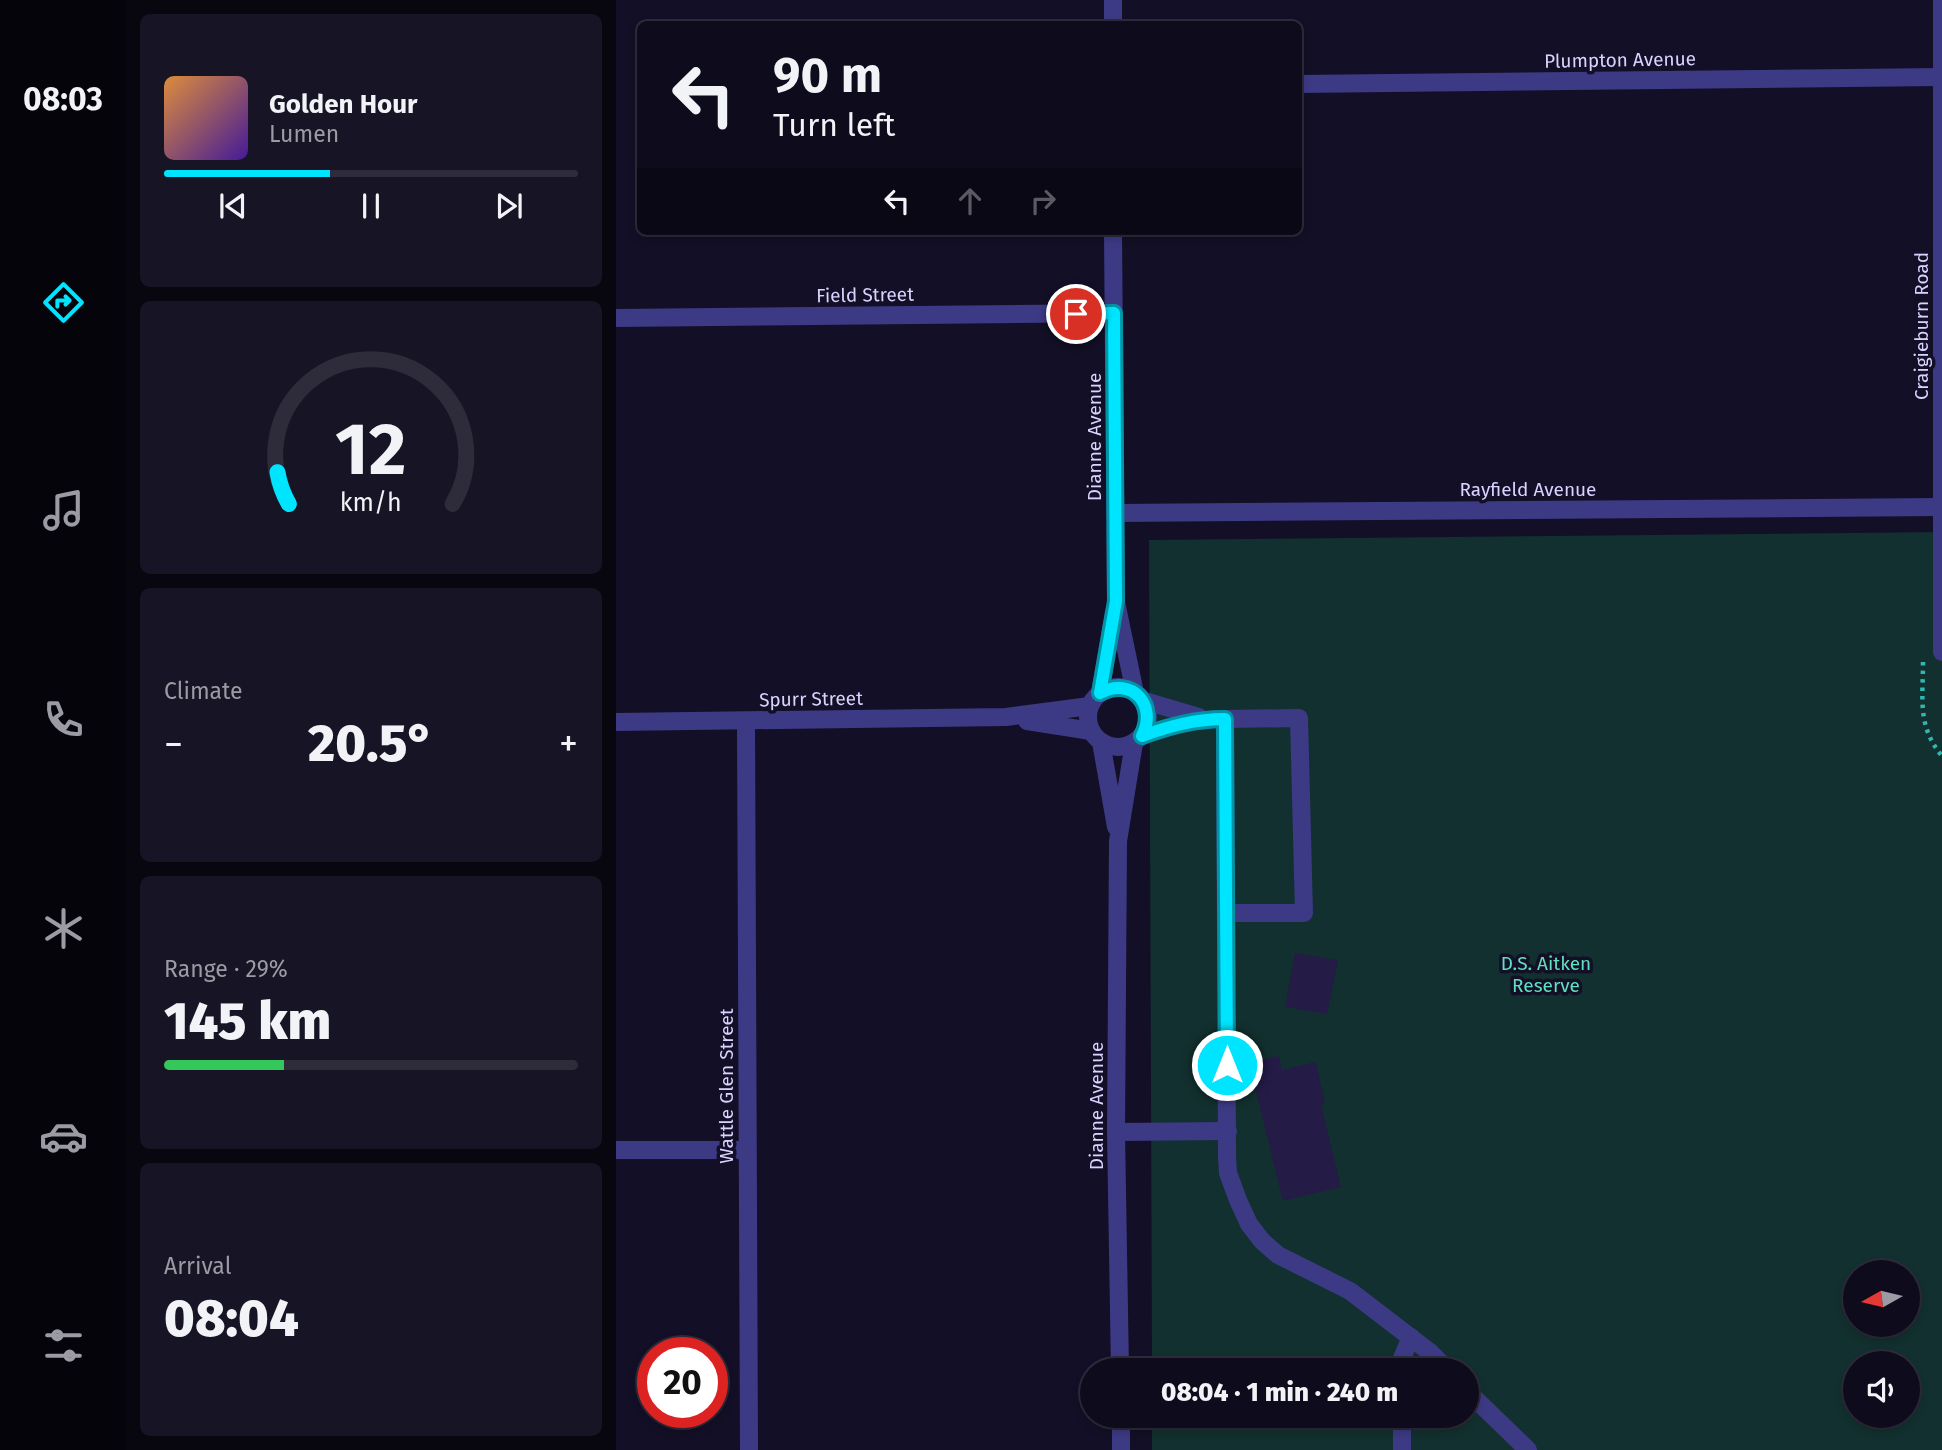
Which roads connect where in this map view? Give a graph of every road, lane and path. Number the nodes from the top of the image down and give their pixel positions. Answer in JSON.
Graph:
{"nodes":[{"id":1,"x":1113,"y":0,"type":"edge"},
{"id":2,"x":1942,"y":0,"type":"edge"},
{"id":3,"x":1113,"y":21,"type":"edge"},
{"id":4,"x":1942,"y":78,"type":"edge"},
{"id":5,"x":1302,"y":84,"type":"edge"},
{"id":6,"x":1113,"y":235,"type":"edge"},
{"id":7,"x":1114,"y":313,"type":"junction"},
{"id":8,"x":616,"y":318,"type":"edge"},
{"id":9,"x":1941,"y":507,"type":"edge"},
{"id":10,"x":1115,"y":513,"type":"junction"},
{"id":11,"x":1116,"y":601,"type":"junction"},
{"id":12,"x":1942,"y":652,"type":"edge"},
{"id":13,"x":1923,"y":656,"type":"dead end"},
{"id":14,"x":1139,"y":696,"type":"junction"},
{"id":15,"x":1095,"y":700,"type":"junction"},
{"id":16,"x":1006,"y":718,"type":"junction"},
{"id":17,"x":1205,"y":719,"type":"junction"},
{"id":18,"x":1225,"y":719,"type":"junction"},
{"id":19,"x":746,"y":721,"type":"junction"},
{"id":20,"x":616,"y":722,"type":"edge"},
{"id":21,"x":1096,"y":737,"type":"junction"},
{"id":22,"x":1138,"y":739,"type":"junction"},
{"id":23,"x":1942,"y":756,"type":"edge"},
{"id":24,"x":1118,"y":841,"type":"junction"},
{"id":25,"x":1227,"y":913,"type":"junction"},
{"id":26,"x":1228,"y":1131,"type":"junction"},
{"id":27,"x":1116,"y":1132,"type":"junction"},
{"id":28,"x":616,"y":1150,"type":"edge"},
{"id":29,"x":747,"y":1150,"type":"junction"},
{"id":30,"x":1411,"y":1337,"type":"junction"},
{"id":31,"x":1120,"y":1358,"type":"edge"},
{"id":32,"x":1402,"y":1358,"type":"edge"},
{"id":33,"x":1436,"y":1358,"type":"edge"},
{"id":34,"x":1479,"y":1403,"type":"edge"},
{"id":35,"x":1121,"y":1428,"type":"edge"},
{"id":36,"x":1402,"y":1428,"type":"edge"},
{"id":37,"x":749,"y":1450,"type":"edge"},
{"id":38,"x":1121,"y":1450,"type":"edge"},
{"id":39,"x":1402,"y":1450,"type":"edge"},
{"id":40,"x":1528,"y":1450,"type":"edge"}],
"edges":[{"from":1,"to":3,"type":"street"},
{"from":2,"to":4,"type":"street","name":"Craigieburn Road"},
{"from":4,"to":5,"type":"street","name":"Plumpton Avenue"},
{"from":4,"to":9,"type":"street","name":"Craigieburn Road"},
{"from":6,"to":7,"type":"street","name":"Dianne Avenue"},
{"from":7,"to":8,"type":"street","name":"Field Street"},
{"from":7,"to":10,"type":"street","name":"Dianne Avenue"},
{"from":9,"to":10,"type":"street","name":"Rayfield Avenue"},
{"from":9,"to":12,"type":"street","name":"Craigieburn Road"},
{"from":10,"to":11,"type":"street","name":"Dianne Avenue"},
{"from":11,"to":14,"type":"street","name":"Dianne Avenue"},
{"from":11,"to":15,"type":"street","name":"Dianne Avenue"},
{"from":13,"to":23,"type":"path"},
{"from":14,"to":15,"type":"street"},
{"from":14,"to":17,"type":"street"},
{"from":14,"to":22,"type":"street"},
{"from":15,"to":16,"type":"street","name":"Spurr Street"},
{"from":15,"to":21,"type":"street"},
{"from":16,"to":19,"type":"street","name":"Spurr Street"},
{"from":16,"to":21,"type":"street","name":"Spurr Street"},
{"from":17,"to":18,"type":"street"},
{"from":17,"to":22,"type":"street"},
{"from":18,"to":25,"type":"street"},
{"from":18,"to":25,"type":"street"},
{"from":19,"to":20,"type":"street","name":"Spurr Street"},
{"from":19,"to":29,"type":"street","name":"Wattle Glen Street"},
{"from":21,"to":22,"type":"street"},
{"from":21,"to":24,"type":"street","name":"Dianne Avenue"},
{"from":22,"to":24,"type":"street","name":"Dianne Avenue"},
{"from":24,"to":27,"type":"street","name":"Dianne Avenue"},
{"from":25,"to":26,"type":"street"},
{"from":26,"to":27,"type":"street"},
{"from":26,"to":30,"type":"street"},
{"from":27,"to":31,"type":"street","name":"Dianne Avenue"},
{"from":28,"to":29,"type":"street"},
{"from":29,"to":37,"type":"street","name":"Wattle Glen Street"},
{"from":30,"to":32,"type":"street"},
{"from":30,"to":33,"type":"street"},
{"from":34,"to":40,"type":"street"},
{"from":35,"to":38,"type":"street"},
{"from":36,"to":39,"type":"street"}]}
